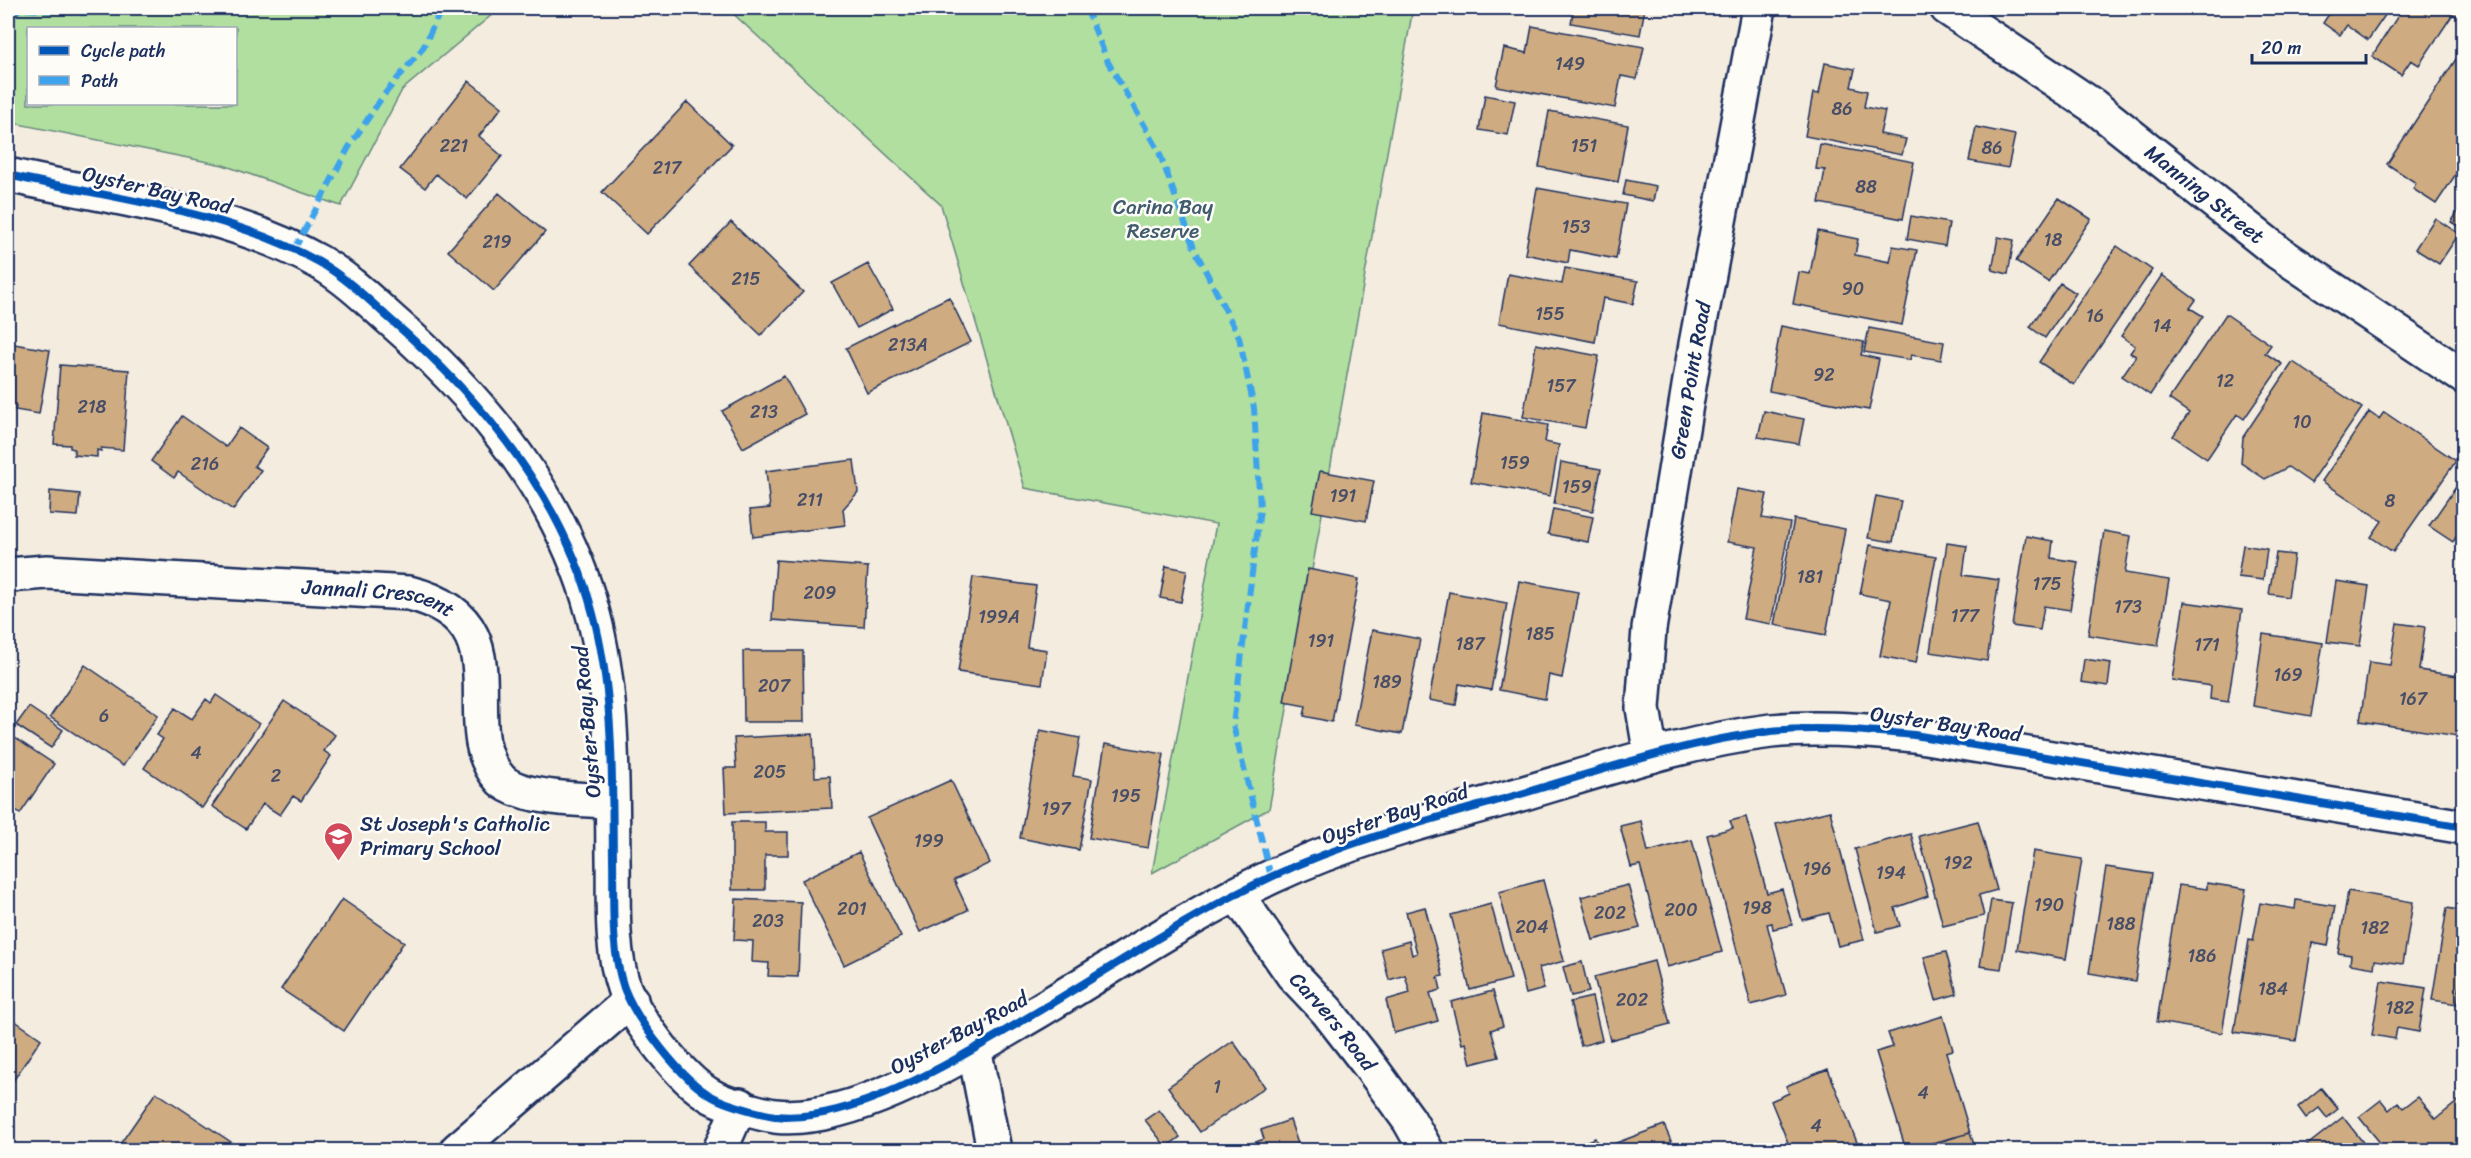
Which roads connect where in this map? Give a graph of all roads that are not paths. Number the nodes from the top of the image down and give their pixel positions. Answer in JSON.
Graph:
{"nodes":[{"id":1,"x":1759,"y":8,"type":"edge"},
{"id":2,"x":1947,"y":8,"type":"edge"},
{"id":3,"x":8,"y":175,"type":"edge"},
{"id":4,"x":2463,"y":377,"type":"edge"},
{"id":5,"x":8,"y":575,"type":"edge"},
{"id":6,"x":1651,"y":756,"type":"junction"},
{"id":7,"x":612,"y":801,"type":"junction"},
{"id":8,"x":2463,"y":827,"type":"edge"},
{"id":9,"x":1237,"y":895,"type":"junction"},
{"id":10,"x":631,"y":1000,"type":"junction"},
{"id":11,"x":974,"y":1048,"type":"junction"},
{"id":12,"x":740,"y":1106,"type":"junction"},
{"id":13,"x":457,"y":1150,"type":"edge"},
{"id":14,"x":720,"y":1150,"type":"edge"},
{"id":15,"x":994,"y":1150,"type":"edge"},
{"id":16,"x":1426,"y":1150,"type":"edge"}],
"edges":[{"from":1,"to":6,"type":"street","name":"Green Point Road"},
{"from":2,"to":4,"type":"street","name":"Manning Street"},
{"from":3,"to":7,"type":"street","name":"Oyster Bay Road"},
{"from":5,"to":7,"type":"street","name":"Jannali Crescent"},
{"from":6,"to":8,"type":"street","name":"Oyster Bay Road"},
{"from":6,"to":9,"type":"street","name":"Oyster Bay Road"},
{"from":7,"to":10,"type":"street","name":"Oyster Bay Road"},
{"from":9,"to":11,"type":"street","name":"Oyster Bay Road"},
{"from":9,"to":16,"type":"street","name":"Carvers Road"},
{"from":10,"to":12,"type":"street","name":"Oyster Bay Road"},
{"from":10,"to":13,"type":"street"},
{"from":11,"to":12,"type":"street","name":"Oyster Bay Road"},
{"from":11,"to":15,"type":"street"},
{"from":12,"to":14,"type":"street"}]}
